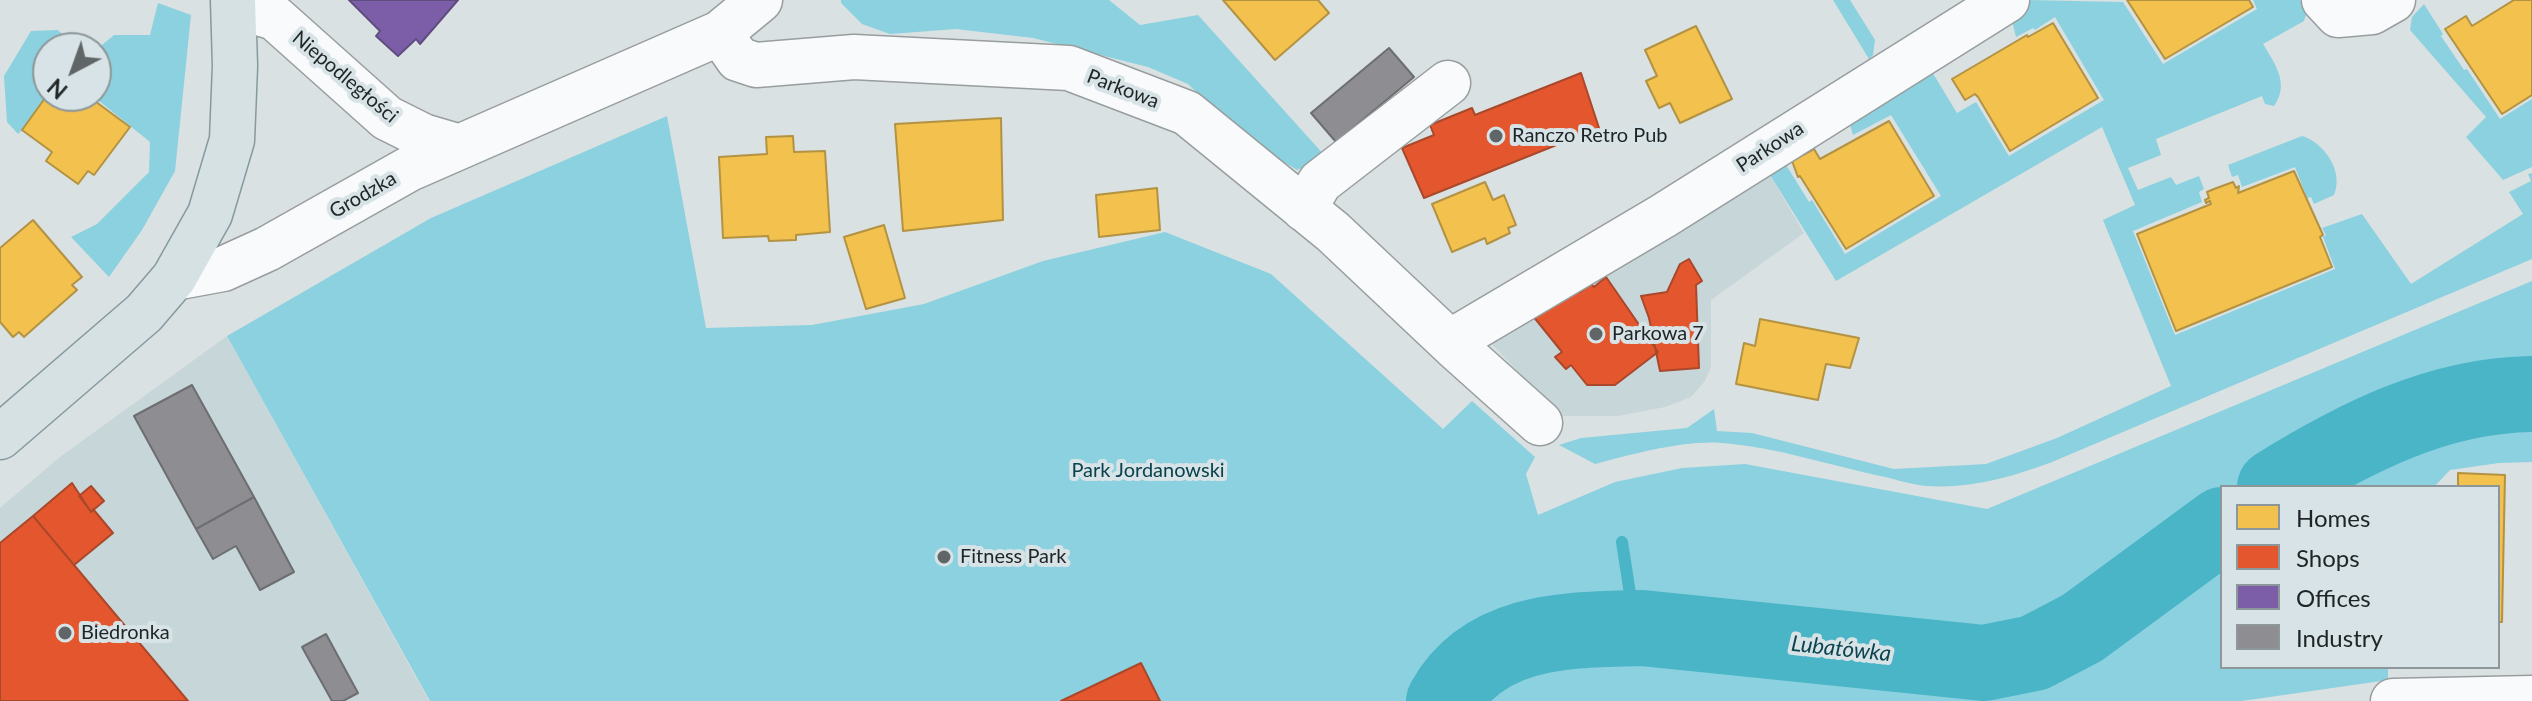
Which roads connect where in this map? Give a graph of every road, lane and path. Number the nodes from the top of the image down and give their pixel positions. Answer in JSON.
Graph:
{"nodes":[{"id":1,"x":760,"y":0,"type":"edge"},
{"id":2,"x":2007,"y":0,"type":"edge"},
{"id":3,"x":2324,"y":0,"type":"edge"},
{"id":4,"x":2393,"y":0,"type":"edge"},
{"id":5,"x":234,"y":3,"type":"edge"},
{"id":6,"x":720,"y":33,"type":"junction"},
{"id":7,"x":1448,"y":83,"type":"dead end"},
{"id":8,"x":457,"y":146,"type":"junction"},
{"id":9,"x":1304,"y":209,"type":"junction"},
{"id":10,"x":174,"y":278,"type":"junction"},
{"id":11,"x":1457,"y":341,"type":"junction"},
{"id":12,"x":1540,"y":423,"type":"dead end"},
{"id":13,"x":0,"y":437,"type":"edge"},
{"id":14,"x":2532,"y":698,"type":"edge"},
{"id":15,"x":2393,"y":701,"type":"edge"}],
"edges":[{"from":1,"to":6,"type":"street","name":"Grodzka"},
{"from":2,"to":11,"type":"street","name":"Parkowa"},
{"from":3,"to":4,"type":"street"},
{"from":5,"to":8,"type":"street","name":"Niepodległości"},
{"from":5,"to":10,"type":"main road","name":"Niepodległości"},
{"from":6,"to":8,"type":"street","name":"Grodzka"},
{"from":6,"to":9,"type":"street","name":"Parkowa"},
{"from":7,"to":9,"type":"street"},
{"from":8,"to":10,"type":"street","name":"Grodzka"},
{"from":9,"to":11,"type":"street","name":"Parkowa"},
{"from":10,"to":13,"type":"main road"},
{"from":11,"to":12,"type":"street","name":"Parkowa"},
{"from":14,"to":15,"type":"street"}]}
